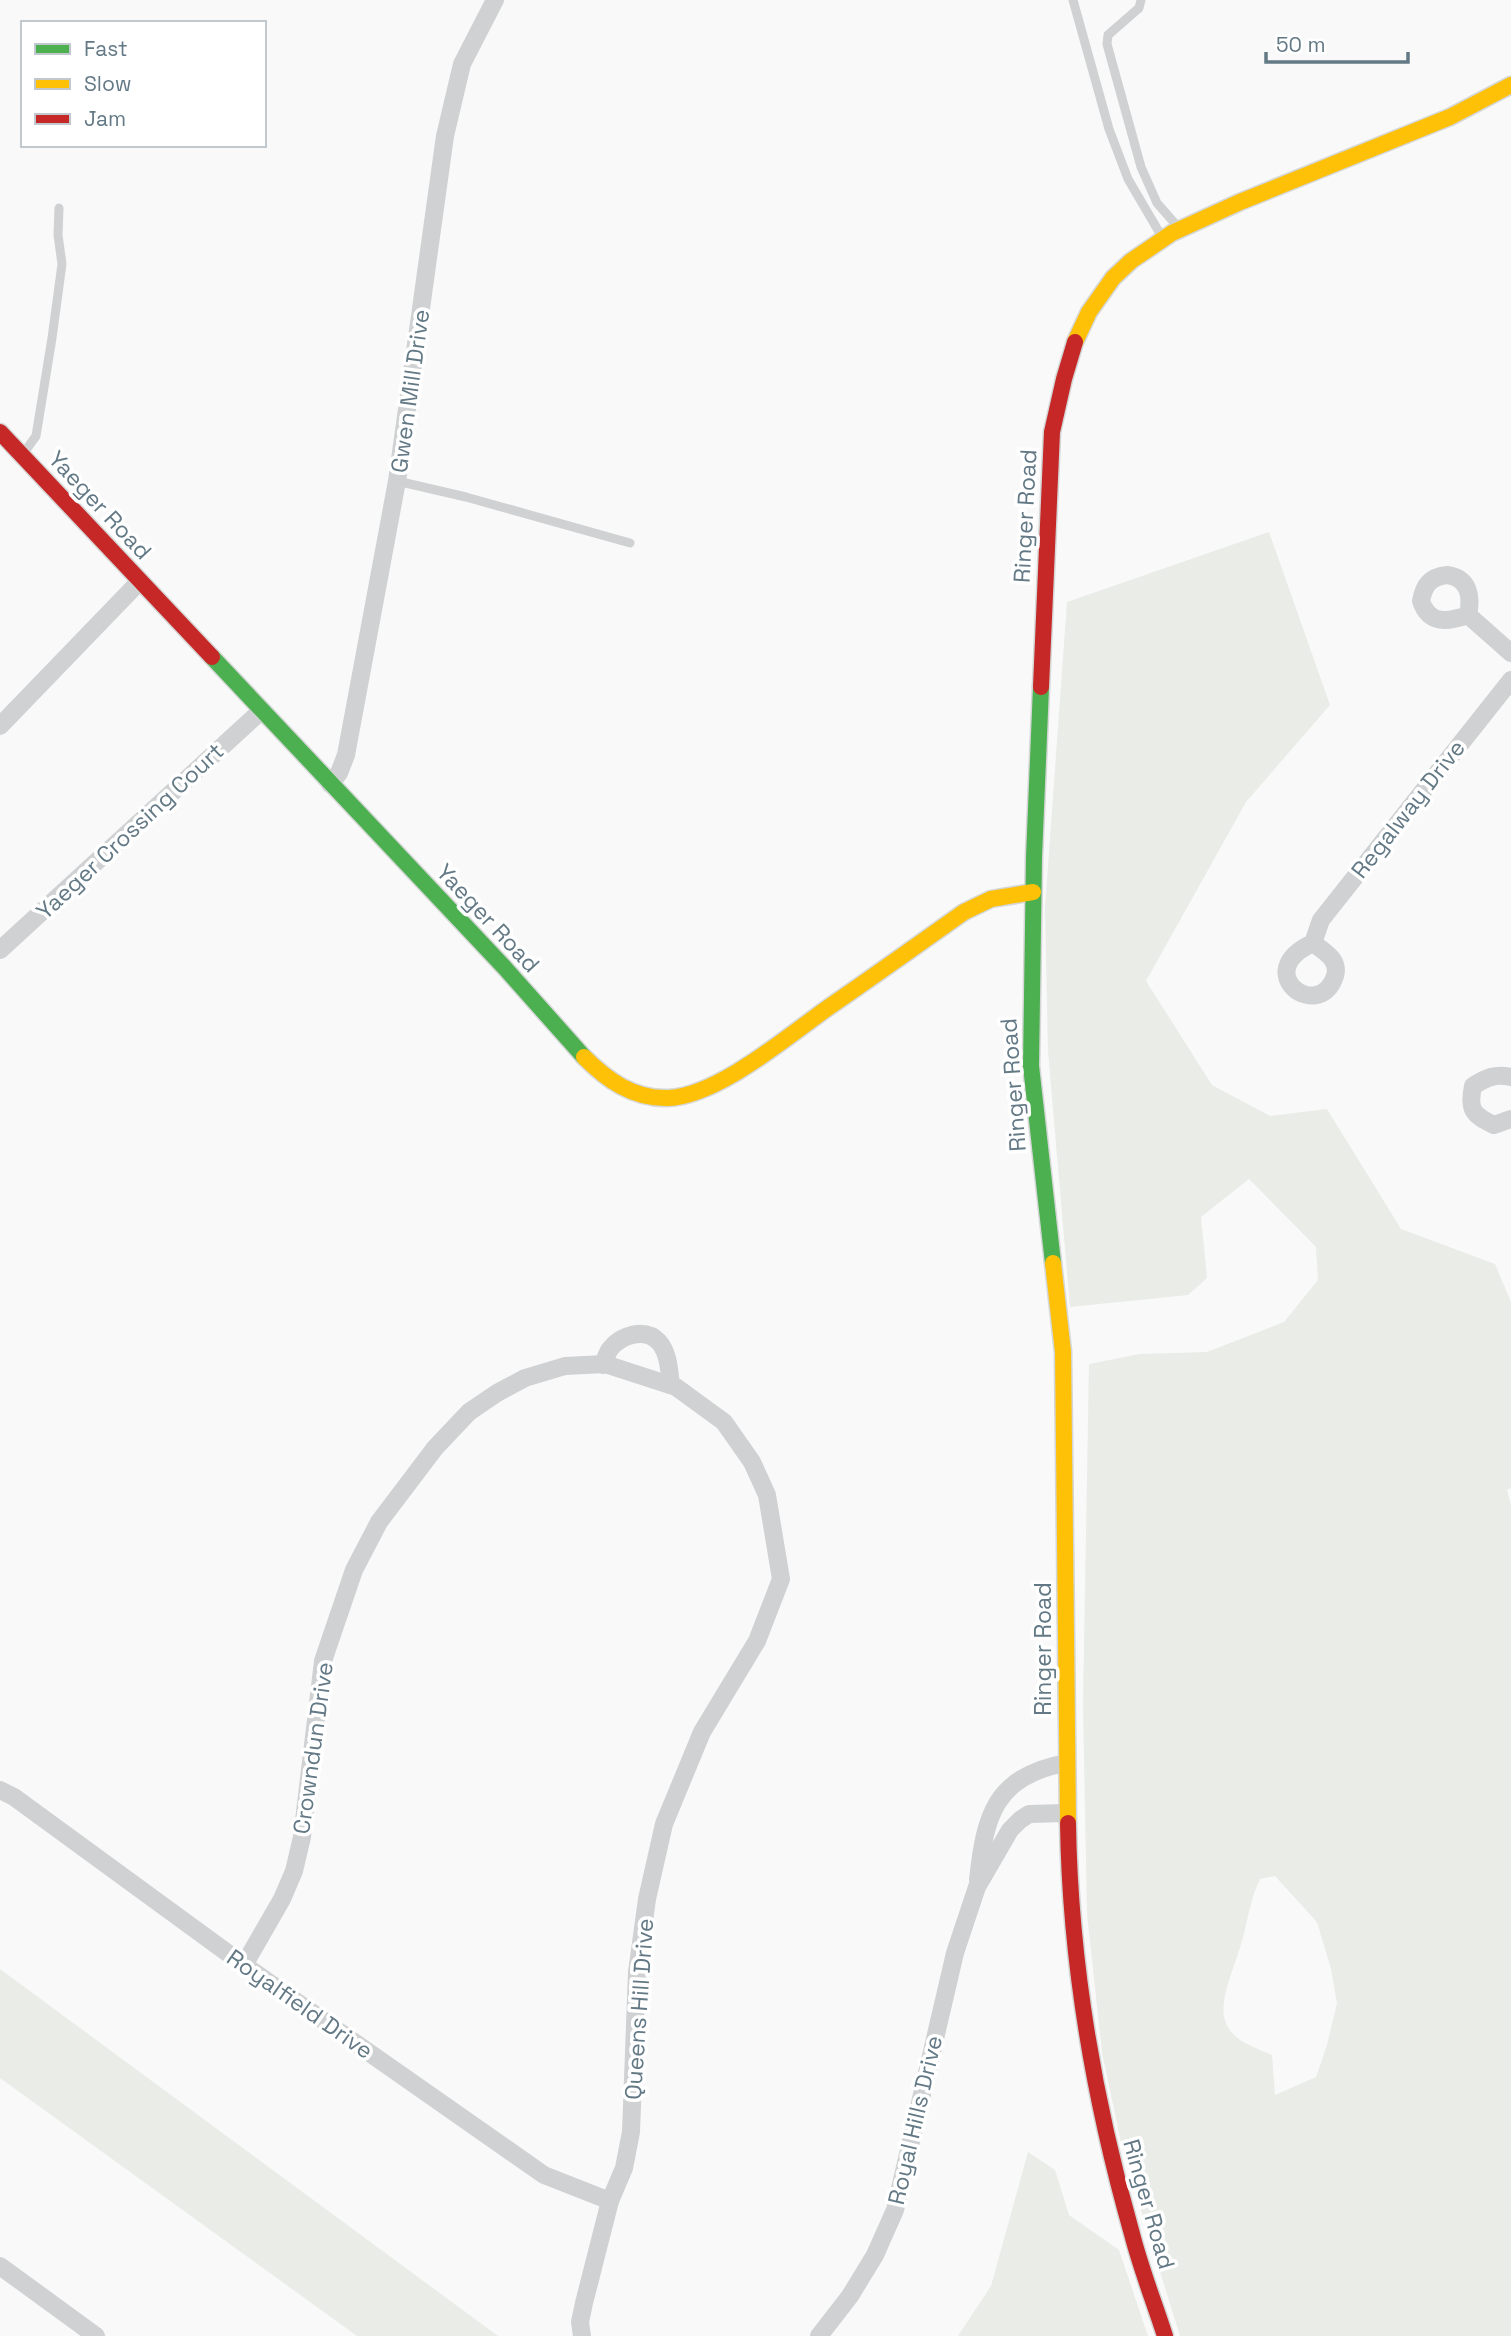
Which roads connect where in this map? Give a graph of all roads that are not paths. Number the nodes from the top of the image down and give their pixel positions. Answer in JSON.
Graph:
{"nodes":[{"id":1,"x":495,"y":0,"type":"edge"},
{"id":2,"x":1073,"y":0,"type":"edge"},
{"id":3,"x":1141,"y":0,"type":"edge"},
{"id":4,"x":1511,"y":85,"type":"edge"},
{"id":5,"x":59,"y":208,"type":"dead end"},
{"id":6,"x":1180,"y":230,"type":"junction"},
{"id":7,"x":1163,"y":239,"type":"junction"},
{"id":8,"x":0,"y":432,"type":"edge"},
{"id":9,"x":22,"y":456,"type":"junction"},
{"id":10,"x":397,"y":481,"type":"junction"},
{"id":11,"x":630,"y":543,"type":"dead end"},
{"id":12,"x":141,"y":582,"type":"junction"},
{"id":13,"x":1468,"y":615,"type":"dead end"},
{"id":14,"x":1511,"y":653,"type":"edge"},
{"id":15,"x":1511,"y":680,"type":"edge"},
{"id":16,"x":261,"y":711,"type":"junction"},
{"id":17,"x":0,"y":726,"type":"edge"},
{"id":18,"x":330,"y":784,"type":"junction"},
{"id":19,"x":1033,"y":892,"type":"junction"},
{"id":20,"x":1313,"y":943,"type":"dead end"},
{"id":21,"x":0,"y":950,"type":"edge"},
{"id":22,"x":1511,"y":1077,"type":"edge"},
{"id":23,"x":1511,"y":1119,"type":"edge"},
{"id":24,"x":603,"y":1365,"type":"junction"},
{"id":25,"x":671,"y":1385,"type":"junction"},
{"id":26,"x":781,"y":1579,"type":"joint"},
{"id":27,"x":1066,"y":1763,"type":"junction"},
{"id":28,"x":0,"y":1790,"type":"edge"},
{"id":29,"x":1067,"y":1813,"type":"junction"},
{"id":30,"x":977,"y":1887,"type":"junction"},
{"id":31,"x":244,"y":1965,"type":"junction"},
{"id":32,"x":610,"y":2201,"type":"junction"},
{"id":33,"x":0,"y":2266,"type":"edge"},
{"id":34,"x":96,"y":2336,"type":"edge"},
{"id":35,"x":582,"y":2336,"type":"edge"},
{"id":36,"x":818,"y":2336,"type":"edge"},
{"id":37,"x":1165,"y":2336,"type":"edge"}],
"edges":[{"from":1,"to":10,"type":"street","name":"Gwen Mill Drive"},
{"from":2,"to":7,"type":"lane"},
{"from":3,"to":6,"type":"lane"},
{"from":4,"to":6,"type":"street","name":"Ringer Road"},
{"from":5,"to":9,"type":"lane"},
{"from":6,"to":7,"type":"street","name":"Ringer Road"},
{"from":7,"to":19,"type":"street","name":"Ringer Road"},
{"from":8,"to":9,"type":"street","name":"Yaeger Road"},
{"from":9,"to":12,"type":"street","name":"Yaeger Road"},
{"from":10,"to":11,"type":"lane"},
{"from":10,"to":18,"type":"street","name":"Gwen Mill Drive"},
{"from":12,"to":16,"type":"street","name":"Yaeger Road"},
{"from":12,"to":17,"type":"street"},
{"from":13,"to":14,"type":"street"},
{"from":15,"to":20,"type":"street","name":"Regalway Drive"},
{"from":16,"to":18,"type":"street","name":"Yaeger Road"},
{"from":16,"to":21,"type":"street","name":"Yaeger Crossing Court"},
{"from":18,"to":19,"type":"street","name":"Yaeger Road"},
{"from":19,"to":27,"type":"street","name":"Ringer Road"},
{"from":22,"to":23,"type":"street"},
{"from":24,"to":25,"type":"street","name":"Crowndun Drive"},
{"from":24,"to":25,"type":"street"},
{"from":24,"to":31,"type":"street","name":"Crowndun Drive"},
{"from":25,"to":26,"type":"street","name":"Crowndun Drive"},
{"from":26,"to":32,"type":"street","name":"Queens Hill Drive"},
{"from":27,"to":29,"type":"street","name":"Ringer Road"},
{"from":27,"to":30,"type":"street","name":"Royal Hills Drive"},
{"from":28,"to":31,"type":"street","name":"Royalfield Drive"},
{"from":29,"to":30,"type":"street","name":"Royal Hills Drive"},
{"from":29,"to":37,"type":"street","name":"Ringer Road"},
{"from":30,"to":36,"type":"street","name":"Royal Hills Drive"},
{"from":31,"to":32,"type":"street","name":"Royalfield Drive"},
{"from":32,"to":35,"type":"street","name":"Queens Hill Drive"},
{"from":33,"to":34,"type":"street"}]}
